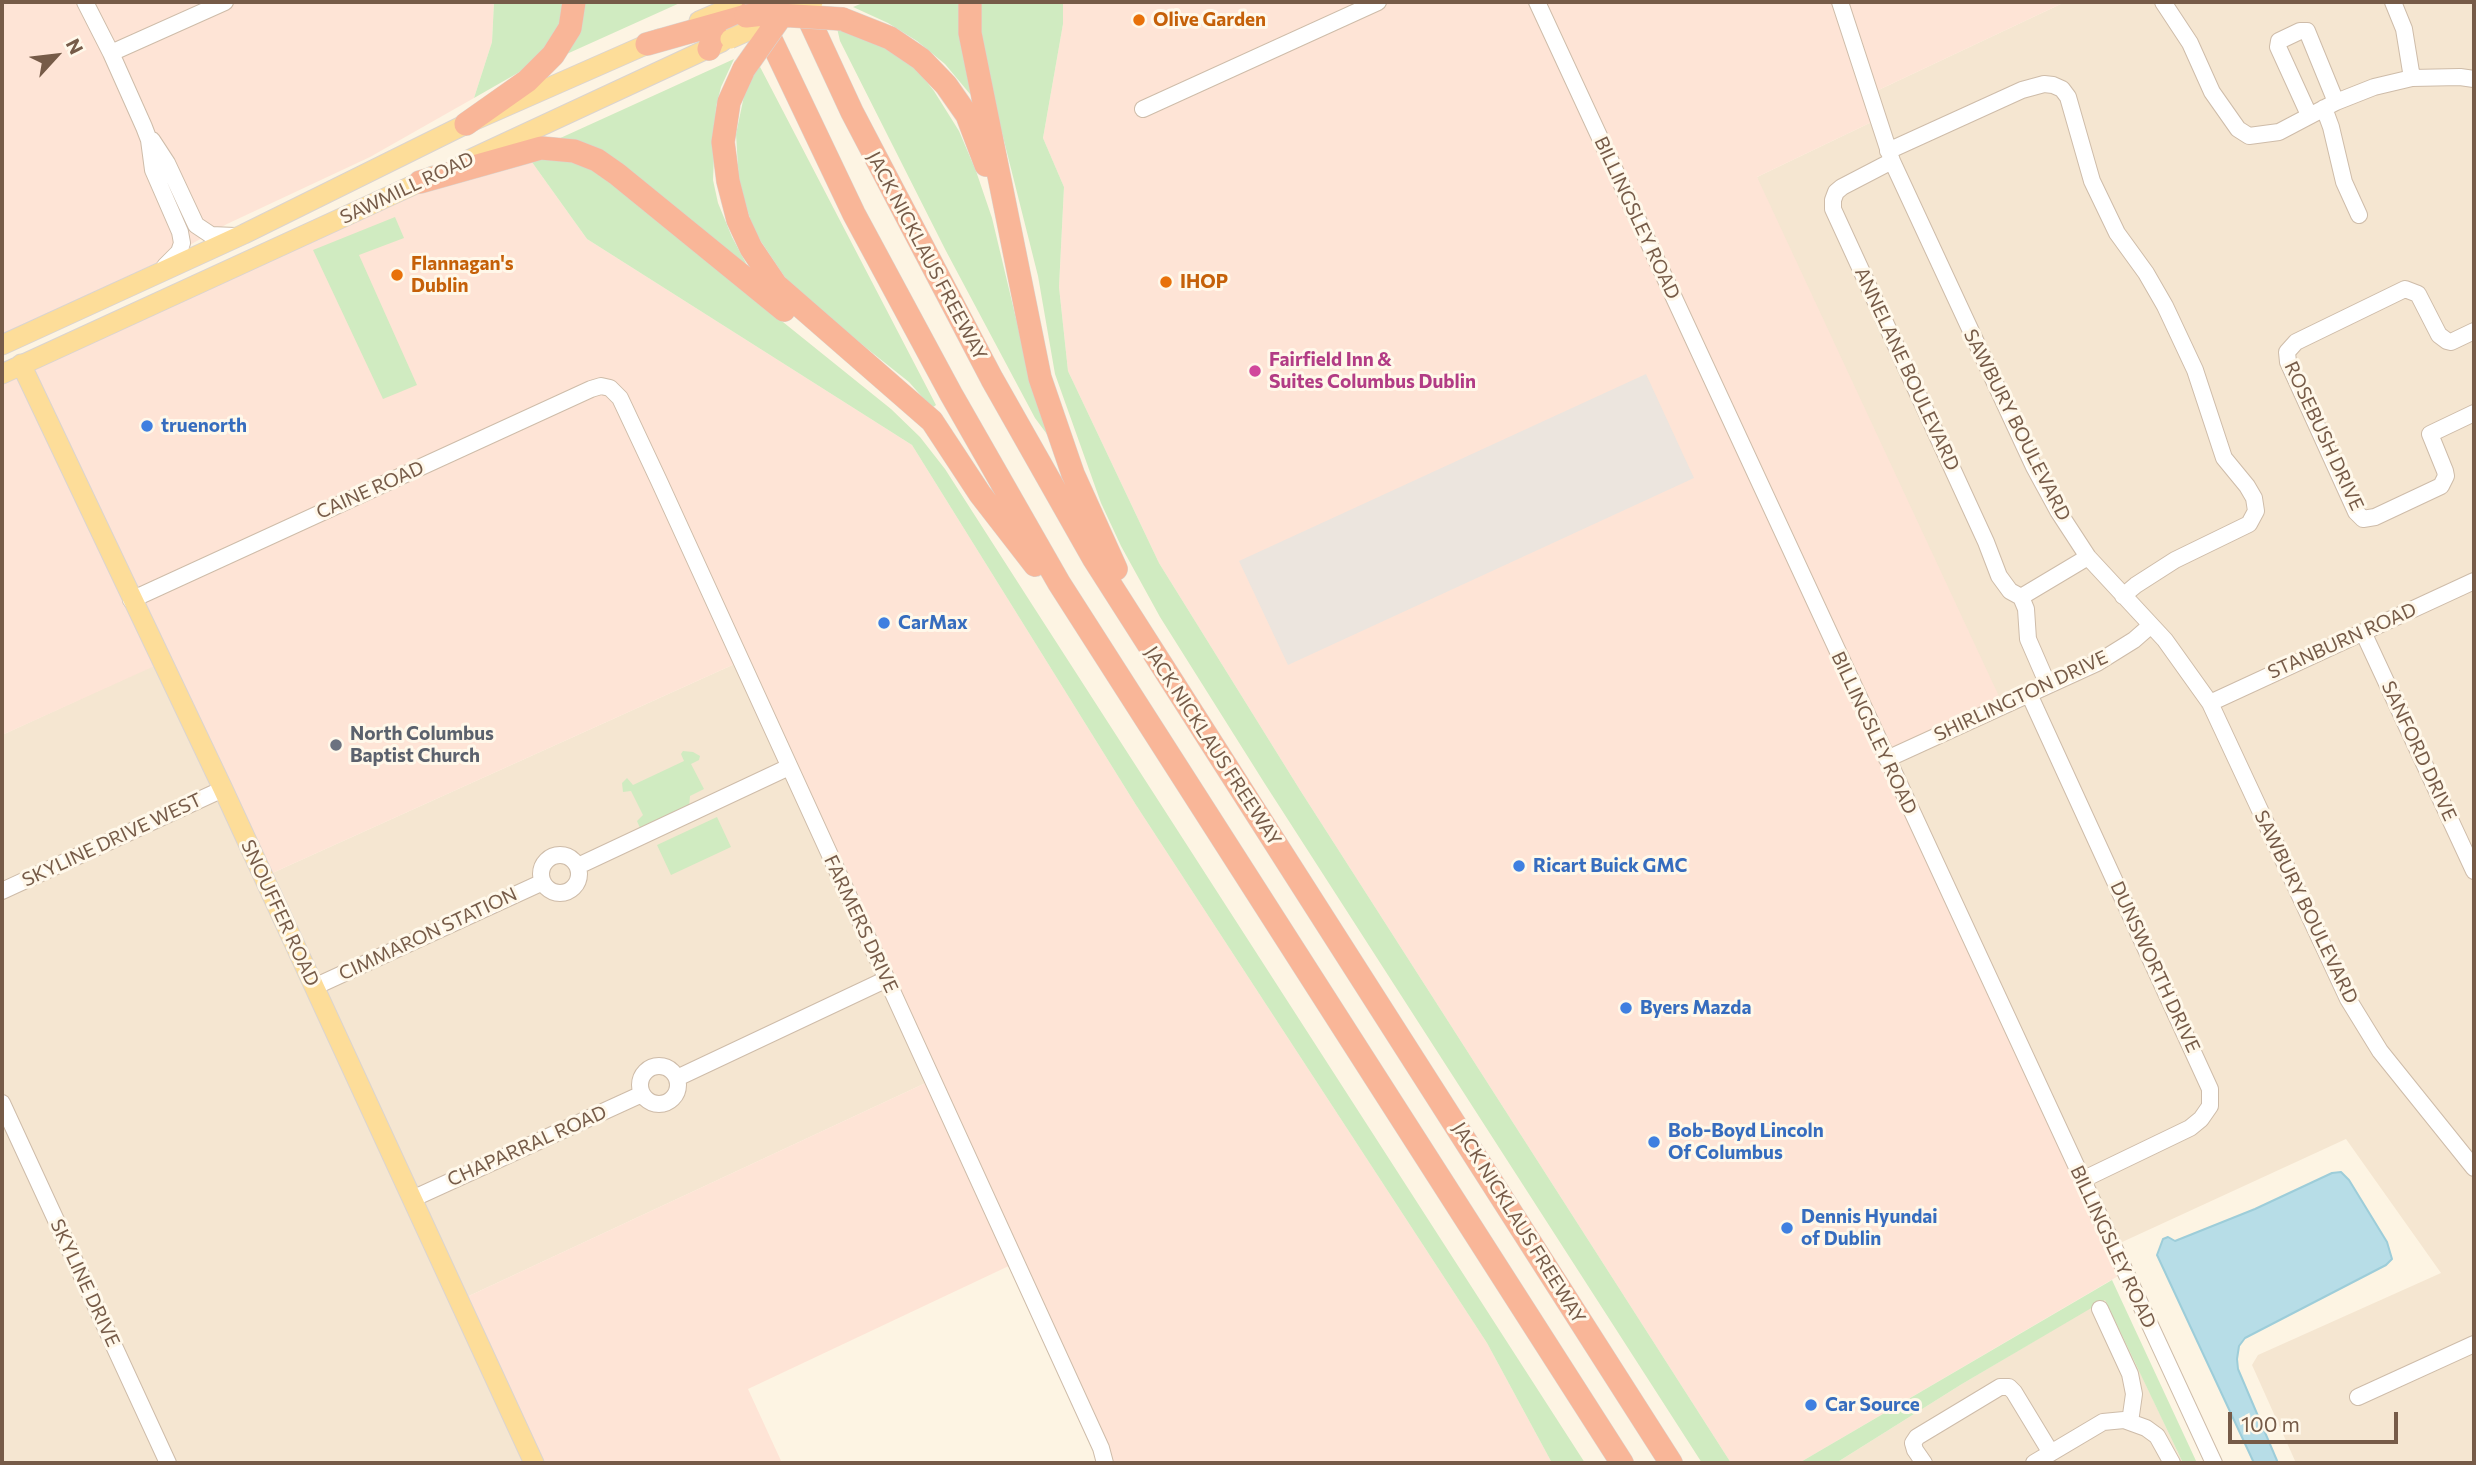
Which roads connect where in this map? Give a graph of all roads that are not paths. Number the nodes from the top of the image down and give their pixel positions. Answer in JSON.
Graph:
{"nodes":[{"id":1,"x":85,"y":2,"type":"edge"},
{"id":2,"x":225,"y":2,"type":"edge"},
{"id":3,"x":574,"y":2,"type":"edge"},
{"id":4,"x":813,"y":2,"type":"edge"},
{"id":5,"x":970,"y":2,"type":"edge"},
{"id":6,"x":1378,"y":2,"type":"edge"},
{"id":7,"x":1537,"y":2,"type":"edge"},
{"id":8,"x":1840,"y":2,"type":"edge"},
{"id":9,"x":2164,"y":2,"type":"edge"},
{"id":10,"x":2393,"y":2,"type":"edge"},
{"id":11,"x":751,"y":5,"type":"edge"},
{"id":12,"x":792,"y":6,"type":"edge"},
{"id":13,"x":721,"y":30,"type":"junction"},
{"id":14,"x":647,"y":44,"type":"joint"},
{"id":15,"x":111,"y":53,"type":"junction"},
{"id":16,"x":2412,"y":78,"type":"junction"},
{"id":17,"x":2474,"y":79,"type":"edge"},
{"id":18,"x":2323,"y":108,"type":"junction"},
{"id":19,"x":1143,"y":109,"type":"dead end"},
{"id":20,"x":466,"y":124,"type":"junction"},
{"id":21,"x":144,"y":127,"type":"junction"},
{"id":22,"x":1890,"y":156,"type":"junction"},
{"id":23,"x":420,"y":182,"type":"junction"},
{"id":24,"x":2359,"y":215,"type":"dead end"},
{"id":25,"x":244,"y":234,"type":"junction"},
{"id":26,"x":1018,"y":276,"type":"junction"},
{"id":27,"x":145,"y":279,"type":"junction"},
{"id":28,"x":109,"y":296,"type":"junction"},
{"id":29,"x":2474,"y":331,"type":"edge"},
{"id":30,"x":2,"y":345,"type":"edge"},
{"id":31,"x":21,"y":364,"type":"junction"},
{"id":32,"x":2,"y":374,"type":"edge"},
{"id":33,"x":886,"y":382,"type":"junction"},
{"id":34,"x":610,"y":388,"type":"joint"},
{"id":35,"x":2474,"y":413,"type":"edge"},
{"id":36,"x":2088,"y":557,"type":"junction"},
{"id":37,"x":2474,"y":581,"type":"edge"},
{"id":38,"x":2123,"y":596,"type":"junction"},
{"id":39,"x":2021,"y":597,"type":"junction"},
{"id":40,"x":131,"y":600,"type":"junction"},
{"id":41,"x":2150,"y":625,"type":"junction"},
{"id":42,"x":2363,"y":632,"type":"junction"},
{"id":43,"x":1098,"y":646,"type":"junction"},
{"id":44,"x":2048,"y":685,"type":"junction"},
{"id":45,"x":2029,"y":694,"type":"junction"},
{"id":46,"x":2210,"y":703,"type":"junction"},
{"id":47,"x":1214,"y":750,"type":"junction"},
{"id":48,"x":1887,"y":759,"type":"junction"},
{"id":49,"x":789,"y":767,"type":"junction"},
{"id":50,"x":223,"y":789,"type":"junction"},
{"id":51,"x":578,"y":866,"type":"junction"},
{"id":52,"x":2474,"y":871,"type":"edge"},
{"id":53,"x":543,"y":882,"type":"junction"},
{"id":54,"x":2,"y":891,"type":"edge"},
{"id":55,"x":887,"y":979,"type":"junction"},
{"id":56,"x":314,"y":986,"type":"junction"},
{"id":57,"x":677,"y":1078,"type":"junction"},
{"id":58,"x":642,"y":1094,"type":"junction"},
{"id":59,"x":2,"y":1103,"type":"edge"},
{"id":60,"x":2474,"y":1168,"type":"edge"},
{"id":61,"x":2082,"y":1180,"type":"junction"},
{"id":62,"x":412,"y":1199,"type":"junction"},
{"id":63,"x":2100,"y":1309,"type":"dead end"},
{"id":64,"x":2474,"y":1343,"type":"edge"},
{"id":65,"x":2358,"y":1396,"type":"dead end"},
{"id":66,"x":2130,"y":1422,"type":"junction"},
{"id":67,"x":2051,"y":1453,"type":"junction"},
{"id":68,"x":168,"y":1463,"type":"edge"},
{"id":69,"x":534,"y":1463,"type":"edge"},
{"id":70,"x":1105,"y":1463,"type":"edge"},
{"id":71,"x":1622,"y":1463,"type":"edge"},
{"id":72,"x":1671,"y":1463,"type":"edge"},
{"id":73,"x":1924,"y":1463,"type":"edge"},
{"id":74,"x":2035,"y":1463,"type":"edge"},
{"id":75,"x":2172,"y":1463,"type":"edge"},
{"id":76,"x":2214,"y":1463,"type":"edge"}],
"edges":[{"from":1,"to":15,"type":"street"},
{"from":2,"to":15,"type":"street"},
{"from":3,"to":20,"type":"highway"},
{"from":4,"to":12,"type":"main road","name":"SAWMILL ROAD","bridge":true},
{"from":5,"to":26,"type":"highway"},
{"from":6,"to":19,"type":"street"},
{"from":7,"to":48,"type":"street","name":"BILLINGSLEY ROAD"},
{"from":8,"to":22,"type":"street","name":"SAWBURY BOULEVARD"},
{"from":9,"to":18,"type":"street"},
{"from":10,"to":16,"type":"street"},
{"from":11,"to":12,"type":"highway","bridge":true},
{"from":11,"to":13,"type":"highway"},
{"from":11,"to":43,"type":"highway"},
{"from":12,"to":13,"type":"main road","name":"SAWMILL ROAD","bridge":true},
{"from":12,"to":26,"type":"highway","bridge":true},
{"from":12,"to":33,"type":"highway","bridge":true},
{"from":12,"to":47,"type":"highway","name":"JACK NICKLAUS FREEWAY"},
{"from":13,"to":14,"type":"highway"},
{"from":13,"to":23,"type":"main road","name":"SAWMILL ROAD"},
{"from":14,"to":20,"type":"main road","name":"SAWMILL ROAD"},
{"from":15,"to":21,"type":"street"},
{"from":16,"to":17,"type":"street"},
{"from":16,"to":18,"type":"street"},
{"from":18,"to":24,"type":"street"},
{"from":20,"to":25,"type":"main road","name":"SAWMILL ROAD"},
{"from":21,"to":25,"type":"street"},
{"from":21,"to":27,"type":"street"},
{"from":22,"to":36,"type":"street","name":"SAWBURY BOULEVARD"},
{"from":22,"to":38,"type":"street","name":"ANNELANE BOULEVARD"},
{"from":22,"to":39,"type":"street","name":"ANNELANE BOULEVARD"},
{"from":23,"to":31,"type":"main road","name":"SAWMILL ROAD"},
{"from":23,"to":33,"type":"highway"},
{"from":25,"to":27,"type":"main road","name":"SAWMILL ROAD"},
{"from":26,"to":47,"type":"highway"},
{"from":27,"to":28,"type":"main road","name":"SAWMILL ROAD"},
{"from":28,"to":30,"type":"main road","name":"SAWMILL ROAD"},
{"from":28,"to":31,"type":"main road"},
{"from":29,"to":35,"type":"street","name":"ROSEBUSH DRIVE"},
{"from":31,"to":32,"type":"main road","name":"SAWMILL ROAD"},
{"from":31,"to":40,"type":"main road","name":"SNOUFFER ROAD"},
{"from":33,"to":43,"type":"highway"},
{"from":34,"to":40,"type":"street","name":"CAINE ROAD"},
{"from":34,"to":49,"type":"street","name":"FARMERS DRIVE"},
{"from":36,"to":38,"type":"street","name":"SAWBURY BOULEVARD"},
{"from":36,"to":39,"type":"street"},
{"from":37,"to":42,"type":"street","name":"STANBURN ROAD"},
{"from":38,"to":41,"type":"street","name":"SAWBURY BOULEVARD"},
{"from":39,"to":44,"type":"street"},
{"from":40,"to":50,"type":"main road","name":"SNOUFFER ROAD"},
{"from":41,"to":44,"type":"street","name":"SHIRLINGTON DRIVE"},
{"from":41,"to":46,"type":"street","name":"SAWBURY BOULEVARD"},
{"from":42,"to":46,"type":"street","name":"STANBURN ROAD"},
{"from":42,"to":52,"type":"street","name":"SANFORD DRIVE"},
{"from":43,"to":71,"type":"highway"},
{"from":44,"to":45,"type":"street","name":"SHIRLINGTON DRIVE"},
{"from":45,"to":48,"type":"street","name":"SHIRLINGTON DRIVE"},
{"from":45,"to":61,"type":"street","name":"DUNSWORTH DRIVE"},
{"from":46,"to":60,"type":"street","name":"SAWBURY BOULEVARD"},
{"from":47,"to":72,"type":"highway","name":"JACK NICKLAUS FREEWAY"},
{"from":48,"to":61,"type":"street","name":"BILLINGSLEY ROAD"},
{"from":49,"to":51,"type":"street"},
{"from":49,"to":55,"type":"street","name":"FARMERS DRIVE"},
{"from":50,"to":54,"type":"street","name":"SKYLINE DRIVE WEST"},
{"from":50,"to":56,"type":"main road","name":"SNOUFFER ROAD"},
{"from":51,"to":53,"type":"street"},
{"from":51,"to":53,"type":"street"},
{"from":53,"to":56,"type":"street","name":"CIMMARON STATION"},
{"from":55,"to":57,"type":"street"},
{"from":55,"to":70,"type":"street","name":"FARMERS DRIVE"},
{"from":56,"to":62,"type":"main road","name":"SNOUFFER ROAD"},
{"from":57,"to":58,"type":"street"},
{"from":57,"to":58,"type":"street"},
{"from":58,"to":62,"type":"street","name":"CHAPARRAL ROAD"},
{"from":59,"to":68,"type":"street","name":"SKYLINE DRIVE"},
{"from":61,"to":76,"type":"street","name":"BILLINGSLEY ROAD"},
{"from":62,"to":69,"type":"main road","name":"SNOUFFER ROAD"},
{"from":63,"to":66,"type":"street"},
{"from":64,"to":65,"type":"street"},
{"from":66,"to":67,"type":"street"},
{"from":66,"to":75,"type":"street"},
{"from":67,"to":73,"type":"street"},
{"from":67,"to":74,"type":"street"}]}
